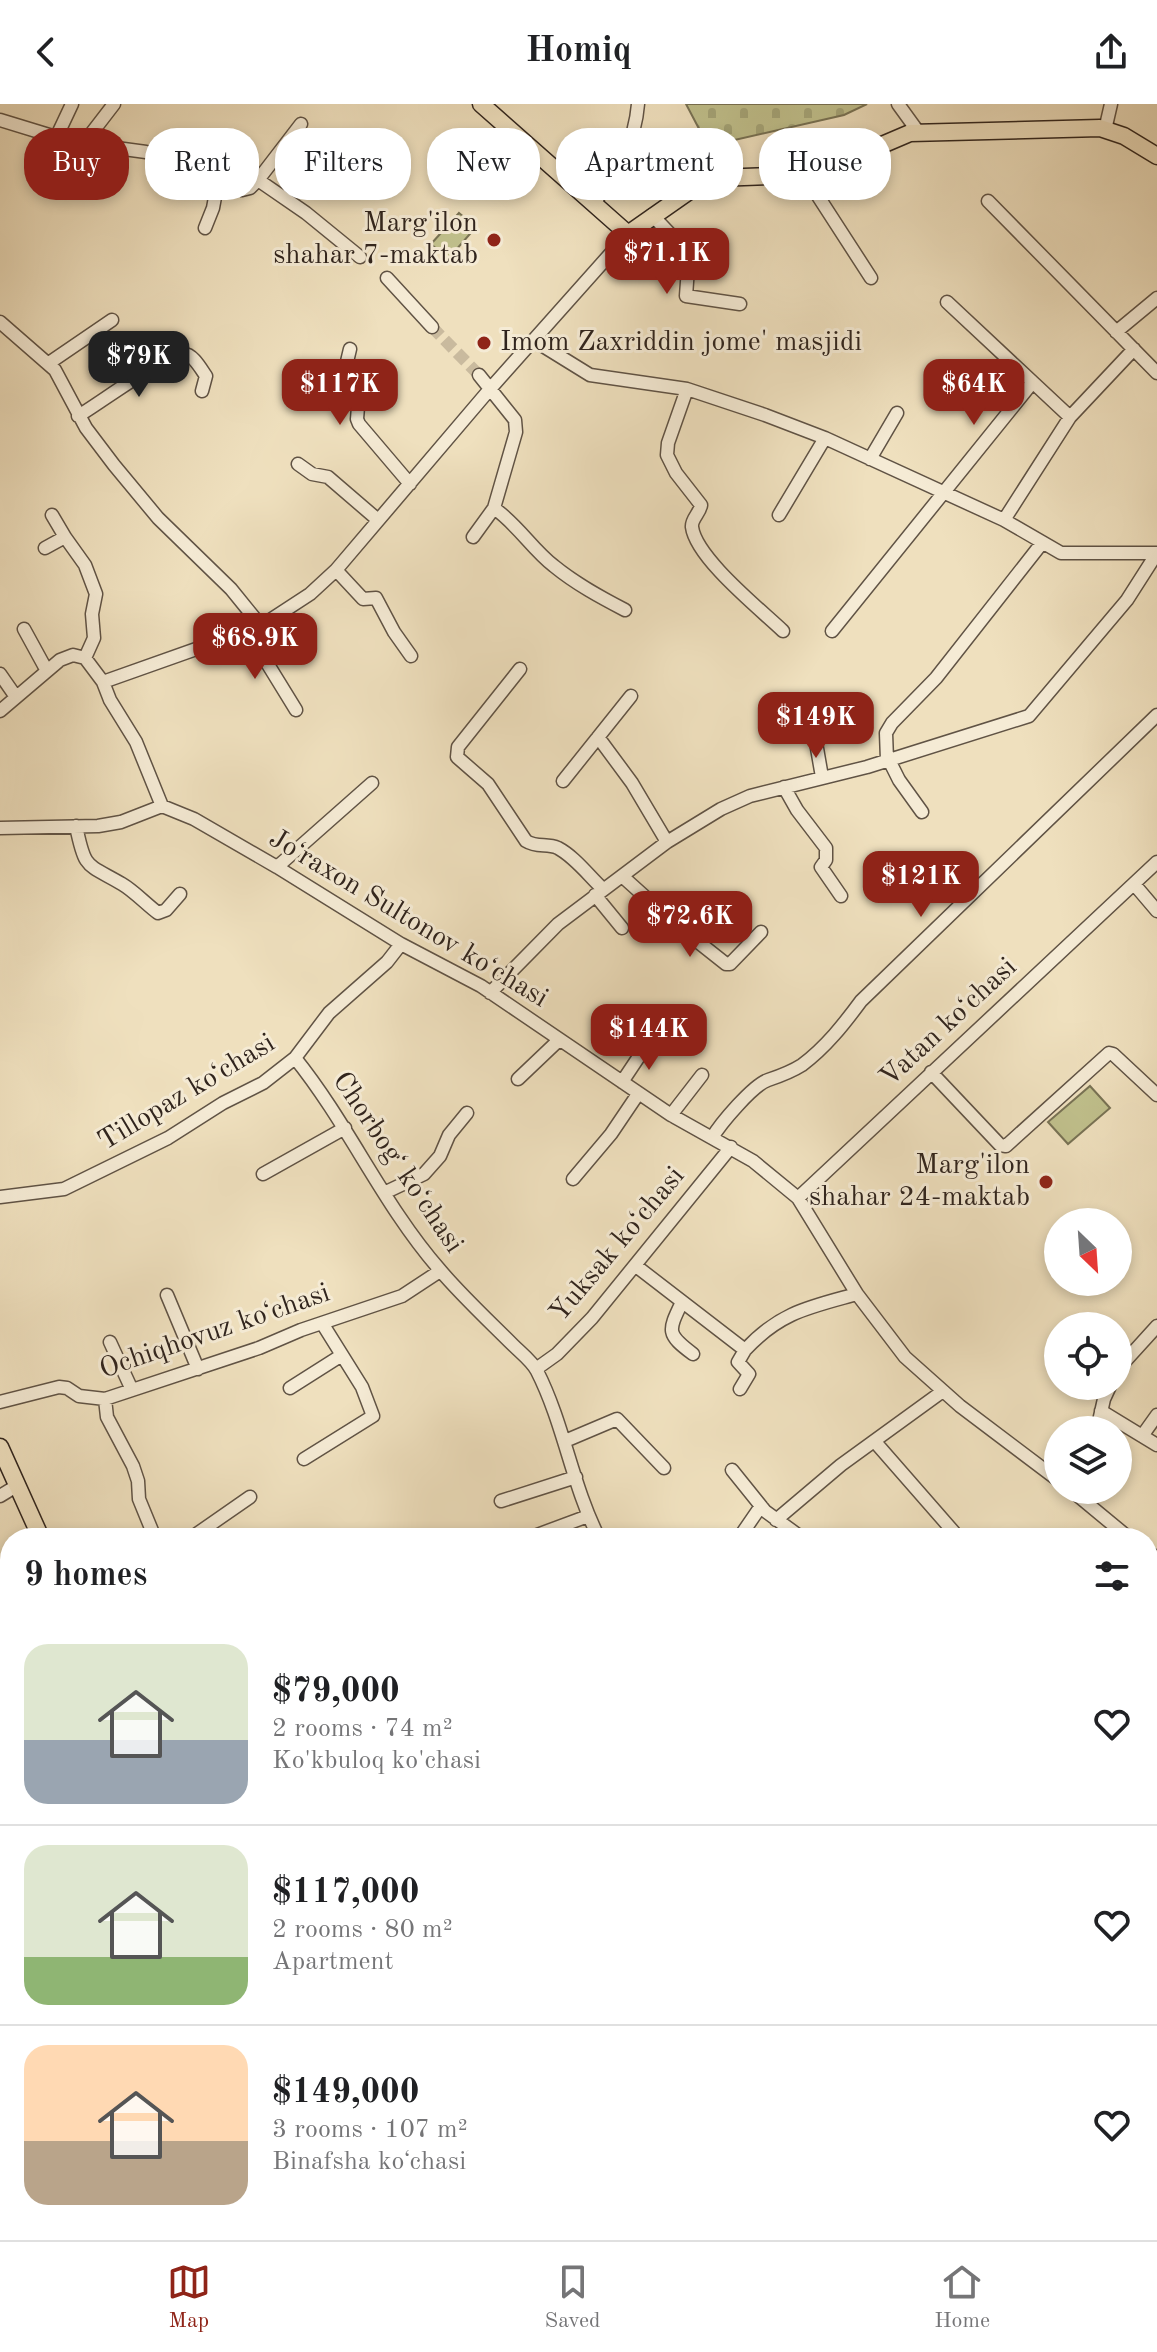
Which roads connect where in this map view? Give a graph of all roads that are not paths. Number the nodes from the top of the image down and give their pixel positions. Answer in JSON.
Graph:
{"nodes":[{"id":1,"x":72,"y":104,"type":"edge"},
{"id":2,"x":114,"y":104,"type":"edge"},
{"id":3,"x":481,"y":104,"type":"edge"},
{"id":4,"x":638,"y":104,"type":"edge"},
{"id":5,"x":898,"y":104,"type":"edge"},
{"id":6,"x":1111,"y":104,"type":"edge"},
{"id":7,"x":0,"y":120,"type":"edge"},
{"id":8,"x":301,"y":124,"type":"dead end"},
{"id":9,"x":25,"y":128,"type":"edge"},
{"id":10,"x":61,"y":128,"type":"edge"},
{"id":11,"x":96,"y":128,"type":"edge"},
{"id":12,"x":1105,"y":130,"type":"junction"},
{"id":13,"x":919,"y":133,"type":"junction"},
{"id":14,"x":891,"y":142,"type":"edge"},
{"id":15,"x":1157,"y":156,"type":"edge"},
{"id":16,"x":759,"y":175,"type":"edge"},
{"id":17,"x":259,"y":179,"type":"edge"},
{"id":18,"x":259,"y":181,"type":"edge"},
{"id":19,"x":214,"y":200,"type":"edge"},
{"id":20,"x":821,"y":200,"type":"edge"},
{"id":21,"x":988,"y":201,"type":"dead end"},
{"id":22,"x":593,"y":204,"type":"junction"},
{"id":23,"x":652,"y":215,"type":"junction"},
{"id":24,"x":205,"y":228,"type":"dead end"},
{"id":25,"x":628,"y":234,"type":"junction"},
{"id":26,"x":360,"y":257,"type":"dead end"},
{"id":27,"x":387,"y":278,"type":"dead end"},
{"id":28,"x":871,"y":278,"type":"dead end"},
{"id":29,"x":1157,"y":298,"type":"edge"},
{"id":30,"x":947,"y":302,"type":"dead end"},
{"id":31,"x":740,"y":304,"type":"dead end"},
{"id":32,"x":112,"y":320,"type":"dead end"},
{"id":33,"x":0,"y":322,"type":"edge"},
{"id":34,"x":432,"y":327,"type":"tunnel mouth"},
{"id":35,"x":1116,"y":332,"type":"junction"},
{"id":36,"x":535,"y":341,"type":"junction"},
{"id":37,"x":350,"y":349,"type":"dead end"},
{"id":38,"x":1134,"y":349,"type":"junction"},
{"id":39,"x":49,"y":363,"type":"junction"},
{"id":40,"x":1157,"y":373,"type":"edge"},
{"id":41,"x":479,"y":375,"type":"tunnel mouth"},
{"id":42,"x":1032,"y":383,"type":"junction"},
{"id":43,"x":490,"y":389,"type":"junction"},
{"id":44,"x":687,"y":389,"type":"junction"},
{"id":45,"x":202,"y":391,"type":"dead end"},
{"id":46,"x":897,"y":413,"type":"dead end"},
{"id":47,"x":78,"y":416,"type":"junction"},
{"id":48,"x":1070,"y":417,"type":"junction"},
{"id":49,"x":825,"y":438,"type":"junction"},
{"id":50,"x":870,"y":459,"type":"junction"},
{"id":51,"x":298,"y":464,"type":"dead end"},
{"id":52,"x":410,"y":484,"type":"junction"},
{"id":53,"x":944,"y":494,"type":"junction"},
{"id":54,"x":494,"y":508,"type":"junction"},
{"id":55,"x":52,"y":515,"type":"dead end"},
{"id":56,"x":779,"y":515,"type":"dead end"},
{"id":57,"x":378,"y":520,"type":"junction"},
{"id":58,"x":1004,"y":520,"type":"junction"},
{"id":59,"x":65,"y":537,"type":"junction"},
{"id":60,"x":473,"y":537,"type":"dead end"},
{"id":61,"x":1042,"y":543,"type":"junction"},
{"id":62,"x":45,"y":548,"type":"dead end"},
{"id":63,"x":1157,"y":553,"type":"edge"},
{"id":64,"x":336,"y":570,"type":"junction"},
{"id":65,"x":625,"y":610,"type":"dead end"},
{"id":66,"x":261,"y":626,"type":"junction"},
{"id":67,"x":24,"y":629,"type":"dead end"},
{"id":68,"x":783,"y":631,"type":"dead end"},
{"id":69,"x":832,"y":631,"type":"dead end"},
{"id":70,"x":248,"y":632,"type":"junction"},
{"id":71,"x":411,"y":656,"type":"dead end"},
{"id":72,"x":85,"y":658,"type":"junction"},
{"id":73,"x":520,"y":669,"type":"dead end"},
{"id":74,"x":47,"y":671,"type":"junction"},
{"id":75,"x":0,"y":674,"type":"edge"},
{"id":76,"x":103,"y":682,"type":"junction"},
{"id":77,"x":631,"y":696,"type":"dead end"},
{"id":78,"x":16,"y":697,"type":"junction"},
{"id":79,"x":810,"y":708,"type":"dead end"},
{"id":80,"x":296,"y":710,"type":"dead end"},
{"id":81,"x":0,"y":711,"type":"edge"},
{"id":82,"x":1157,"y":715,"type":"edge"},
{"id":83,"x":598,"y":737,"type":"junction"},
{"id":84,"x":888,"y":760,"type":"junction"},
{"id":85,"x":822,"y":777,"type":"junction"},
{"id":86,"x":563,"y":781,"type":"dead end"},
{"id":87,"x":372,"y":783,"type":"dead end"},
{"id":88,"x":784,"y":787,"type":"junction"},
{"id":89,"x":162,"y":806,"type":"junction"},
{"id":90,"x":922,"y":812,"type":"dead end"},
{"id":91,"x":76,"y":826,"type":"junction"},
{"id":92,"x":0,"y":828,"type":"edge"},
{"id":93,"x":667,"y":842,"type":"junction"},
{"id":94,"x":1157,"y":862,"type":"edge"},
{"id":95,"x":277,"y":867,"type":"junction"},
{"id":96,"x":622,"y":876,"type":"junction"},
{"id":97,"x":1134,"y":884,"type":"junction"},
{"id":98,"x":599,"y":892,"type":"junction"},
{"id":99,"x":180,"y":894,"type":"dead end"},
{"id":100,"x":841,"y":896,"type":"dead end"},
{"id":101,"x":1157,"y":911,"type":"edge"},
{"id":102,"x":622,"y":928,"type":"dead end"},
{"id":103,"x":761,"y":932,"type":"dead end"},
{"id":104,"x":401,"y":944,"type":"junction"},
{"id":105,"x":490,"y":993,"type":"junction"},
{"id":106,"x":559,"y":1040,"type":"junction"},
{"id":107,"x":648,"y":1043,"type":"dead end"},
{"id":108,"x":295,"y":1058,"type":"junction"},
{"id":109,"x":931,"y":1072,"type":"junction"},
{"id":110,"x":702,"y":1075,"type":"dead end"},
{"id":111,"x":518,"y":1079,"type":"dead end"},
{"id":112,"x":622,"y":1082,"type":"junction"},
{"id":113,"x":638,"y":1094,"type":"junction"},
{"id":114,"x":1157,"y":1095,"type":"edge"},
{"id":115,"x":467,"y":1113,"type":"dead end"},
{"id":116,"x":671,"y":1115,"type":"junction"},
{"id":117,"x":345,"y":1128,"type":"junction"},
{"id":118,"x":712,"y":1138,"type":"junction"},
{"id":119,"x":731,"y":1147,"type":"junction"},
{"id":120,"x":263,"y":1174,"type":"dead end"},
{"id":121,"x":573,"y":1179,"type":"dead end"},
{"id":122,"x":384,"y":1193,"type":"junction"},
{"id":123,"x":0,"y":1197,"type":"edge"},
{"id":124,"x":798,"y":1198,"type":"junction"},
{"id":125,"x":636,"y":1266,"type":"junction"},
{"id":126,"x":440,"y":1271,"type":"junction"},
{"id":127,"x":857,"y":1294,"type":"junction"},
{"id":128,"x":167,"y":1295,"type":"dead end"},
{"id":129,"x":682,"y":1302,"type":"junction"},
{"id":130,"x":322,"y":1323,"type":"junction"},
{"id":131,"x":1157,"y":1326,"type":"edge"},
{"id":132,"x":110,"y":1342,"type":"dead end"},
{"id":133,"x":745,"y":1350,"type":"junction"},
{"id":134,"x":693,"y":1354,"type":"dead end"},
{"id":135,"x":1132,"y":1354,"type":"edge"},
{"id":136,"x":342,"y":1355,"type":"junction"},
{"id":137,"x":198,"y":1369,"type":"junction"},
{"id":138,"x":536,"y":1369,"type":"junction"},
{"id":139,"x":290,"y":1388,"type":"dead end"},
{"id":140,"x":740,"y":1389,"type":"dead end"},
{"id":141,"x":132,"y":1390,"type":"junction"},
{"id":142,"x":943,"y":1391,"type":"junction"},
{"id":143,"x":105,"y":1399,"type":"junction"},
{"id":144,"x":1105,"y":1400,"type":"edge"},
{"id":145,"x":0,"y":1402,"type":"edge"},
{"id":146,"x":1101,"y":1411,"type":"junction"},
{"id":147,"x":1157,"y":1415,"type":"edge"},
{"id":148,"x":1100,"y":1416,"type":"edge"},
{"id":149,"x":1142,"y":1436,"type":"junction"},
{"id":150,"x":565,"y":1441,"type":"junction"},
{"id":151,"x":876,"y":1443,"type":"junction"},
{"id":152,"x":1157,"y":1445,"type":"edge"},
{"id":153,"x":0,"y":1447,"type":"edge"},
{"id":154,"x":304,"y":1459,"type":"dead end"},
{"id":155,"x":664,"y":1468,"type":"dead end"},
{"id":156,"x":1044,"y":1469,"type":"edge"},
{"id":157,"x":732,"y":1470,"type":"dead end"},
{"id":158,"x":576,"y":1477,"type":"junction"},
{"id":159,"x":18,"y":1485,"type":"junction"},
{"id":160,"x":0,"y":1496,"type":"edge"},
{"id":161,"x":250,"y":1497,"type":"dead end"},
{"id":162,"x":501,"y":1501,"type":"dead end"},
{"id":163,"x":1086,"y":1504,"type":"edge"},
{"id":164,"x":761,"y":1506,"type":"junction"},
{"id":165,"x":588,"y":1516,"type":"junction"},
{"id":166,"x":776,"y":1520,"type":"junction"},
{"id":167,"x":37,"y":1528,"type":"edge"},
{"id":168,"x":151,"y":1528,"type":"edge"},
{"id":169,"x":205,"y":1528,"type":"edge"},
{"id":170,"x":556,"y":1528,"type":"edge"},
{"id":171,"x":594,"y":1528,"type":"edge"},
{"id":172,"x":746,"y":1528,"type":"edge"},
{"id":173,"x":788,"y":1528,"type":"edge"},
{"id":174,"x":950,"y":1528,"type":"edge"},
{"id":175,"x":1112,"y":1528,"type":"edge"}],
"edges":[{"from":1,"to":10,"type":"street"},
{"from":2,"to":11,"type":"street"},
{"from":3,"to":22,"type":"main road"},
{"from":4,"to":22,"type":"street"},
{"from":5,"to":13,"type":"street"},
{"from":6,"to":12,"type":"street"},
{"from":7,"to":9,"type":"street"},
{"from":8,"to":17,"type":"street"},
{"from":12,"to":13,"type":"main road"},
{"from":12,"to":15,"type":"main road"},
{"from":13,"to":14,"type":"main road"},
{"from":16,"to":23,"type":"main road"},
{"from":18,"to":26,"type":"street"},
{"from":19,"to":24,"type":"street"},
{"from":20,"to":28,"type":"street"},
{"from":21,"to":35,"type":"street"},
{"from":22,"to":25,"type":"main road"},
{"from":23,"to":25,"type":"main road"},
{"from":23,"to":31,"type":"street"},
{"from":25,"to":36,"type":"street"},
{"from":27,"to":34,"type":"street"},
{"from":29,"to":35,"type":"street"},
{"from":30,"to":42,"type":"street"},
{"from":32,"to":39,"type":"street"},
{"from":33,"to":39,"type":"street"},
{"from":35,"to":38,"type":"street"},
{"from":36,"to":43,"type":"street"},
{"from":36,"to":44,"type":"street"},
{"from":37,"to":52,"type":"street"},
{"from":38,"to":40,"type":"street"},
{"from":38,"to":48,"type":"street"},
{"from":39,"to":47,"type":"street"},
{"from":41,"to":43,"type":"street"},
{"from":42,"to":48,"type":"street"},
{"from":42,"to":53,"type":"street"},
{"from":43,"to":52,"type":"street"},
{"from":43,"to":54,"type":"street"},
{"from":44,"to":49,"type":"street"},
{"from":44,"to":68,"type":"street"},
{"from":45,"to":47,"type":"street"},
{"from":46,"to":50,"type":"street"},
{"from":47,"to":66,"type":"street"},
{"from":48,"to":58,"type":"street"},
{"from":49,"to":50,"type":"street"},
{"from":49,"to":56,"type":"street"},
{"from":50,"to":53,"type":"street"},
{"from":51,"to":57,"type":"street"},
{"from":52,"to":57,"type":"street"},
{"from":53,"to":58,"type":"street"},
{"from":53,"to":69,"type":"street"},
{"from":54,"to":60,"type":"street"},
{"from":54,"to":65,"type":"street"},
{"from":55,"to":59,"type":"street"},
{"from":57,"to":64,"type":"street"},
{"from":58,"to":61,"type":"street"},
{"from":59,"to":62,"type":"street"},
{"from":59,"to":72,"type":"street"},
{"from":61,"to":63,"type":"street"},
{"from":61,"to":84,"type":"street"},
{"from":63,"to":84,"type":"street"},
{"from":64,"to":66,"type":"street"},
{"from":64,"to":71,"type":"street"},
{"from":66,"to":70,"type":"street"},
{"from":67,"to":74,"type":"street"},
{"from":70,"to":76,"type":"street"},
{"from":70,"to":80,"type":"street"},
{"from":72,"to":74,"type":"street"},
{"from":72,"to":76,"type":"street"},
{"from":73,"to":98,"type":"street"},
{"from":74,"to":78,"type":"street"},
{"from":75,"to":78,"type":"street"},
{"from":76,"to":89,"type":"street"},
{"from":77,"to":83,"type":"street"},
{"from":78,"to":81,"type":"street"},
{"from":79,"to":85,"type":"street"},
{"from":82,"to":118,"type":"street"},
{"from":83,"to":86,"type":"street"},
{"from":83,"to":93,"type":"street"},
{"from":84,"to":85,"type":"street"},
{"from":84,"to":90,"type":"street"},
{"from":85,"to":88,"type":"street"},
{"from":87,"to":95,"type":"street"},
{"from":88,"to":93,"type":"street"},
{"from":88,"to":100,"type":"street"},
{"from":89,"to":91,"type":"street"},
{"from":89,"to":95,"type":"street","name":"Joʻraxon Sultonov koʻchasi"},
{"from":91,"to":92,"type":"street"},
{"from":91,"to":99,"type":"street"},
{"from":93,"to":96,"type":"street"},
{"from":94,"to":97,"type":"street","name":"Vatan koʻchasi"},
{"from":95,"to":104,"type":"street","name":"Joʻraxon Sultonov koʻchasi"},
{"from":96,"to":98,"type":"street"},
{"from":96,"to":103,"type":"street"},
{"from":97,"to":101,"type":"street"},
{"from":97,"to":109,"type":"street","name":"Vatan koʻchasi"},
{"from":98,"to":102,"type":"street"},
{"from":98,"to":105,"type":"street"},
{"from":104,"to":105,"type":"street","name":"Joʻraxon Sultonov koʻchasi"},
{"from":104,"to":108,"type":"street","name":"Tillopaz koʻchasi"},
{"from":105,"to":106,"type":"street","name":"Joʻraxon Sultonov koʻchasi"},
{"from":106,"to":111,"type":"street"},
{"from":106,"to":112,"type":"street","name":"Joʻraxon Sultonov koʻchasi"},
{"from":107,"to":112,"type":"street"},
{"from":108,"to":117,"type":"street","name":"Chorbogʻ koʻchasi"},
{"from":108,"to":123,"type":"street","name":"Tillopaz koʻchasi"},
{"from":109,"to":114,"type":"street"},
{"from":109,"to":124,"type":"street","name":"Vatan koʻchasi"},
{"from":110,"to":116,"type":"street"},
{"from":112,"to":113,"type":"street","name":"Joʻraxon Sultonov koʻchasi"},
{"from":113,"to":116,"type":"street","name":"Joʻraxon Sultonov koʻchasi"},
{"from":113,"to":121,"type":"street"},
{"from":115,"to":122,"type":"street"},
{"from":116,"to":118,"type":"street","name":"Joʻraxon Sultonov koʻchasi"},
{"from":117,"to":120,"type":"street"},
{"from":117,"to":122,"type":"street","name":"Chorbogʻ koʻchasi"},
{"from":118,"to":119,"type":"street","name":"Joʻraxon Sultonov koʻchasi"},
{"from":119,"to":124,"type":"street","name":"Joʻraxon Sultonov koʻchasi"},
{"from":119,"to":125,"type":"street","name":"Yuksak koʻchasi"},
{"from":122,"to":126,"type":"street","name":"Chorbogʻ koʻchasi"},
{"from":124,"to":127,"type":"street","name":"Joʻraxon Sultonov koʻchasi"},
{"from":125,"to":129,"type":"street"},
{"from":125,"to":138,"type":"street","name":"Yuksak koʻchasi"},
{"from":126,"to":130,"type":"street","name":"Ochiqhovuz koʻchasi"},
{"from":126,"to":138,"type":"street","name":"Chorbogʻ koʻchasi"},
{"from":127,"to":133,"type":"street"},
{"from":127,"to":142,"type":"street","name":"Joʻraxon Sultonov koʻchasi"},
{"from":128,"to":137,"type":"street"},
{"from":129,"to":133,"type":"street"},
{"from":129,"to":134,"type":"street"},
{"from":130,"to":136,"type":"street"},
{"from":130,"to":137,"type":"street","name":"Ochiqhovuz koʻchasi"},
{"from":131,"to":135,"type":"street"},
{"from":132,"to":141,"type":"street"},
{"from":133,"to":140,"type":"street"},
{"from":136,"to":139,"type":"street"},
{"from":136,"to":154,"type":"street"},
{"from":137,"to":141,"type":"street","name":"Ochiqhovuz koʻchasi"},
{"from":138,"to":150,"type":"street","name":"Chorbogʻ koʻchasi"},
{"from":141,"to":143,"type":"street","name":"Ochiqhovuz koʻchasi"},
{"from":142,"to":151,"type":"street"},
{"from":142,"to":156,"type":"street","name":"Joʻraxon Sultonov koʻchasi"},
{"from":143,"to":145,"type":"street","name":"Ochiqhovuz koʻchasi"},
{"from":143,"to":168,"type":"street"},
{"from":144,"to":146,"type":"street"},
{"from":146,"to":148,"type":"street"},
{"from":146,"to":149,"type":"street"},
{"from":147,"to":149,"type":"street"},
{"from":149,"to":152,"type":"street"},
{"from":150,"to":155,"type":"street"},
{"from":150,"to":158,"type":"street","name":"Chorbogʻ koʻchasi"},
{"from":151,"to":166,"type":"street"},
{"from":151,"to":174,"type":"street"},
{"from":153,"to":159,"type":"main road"},
{"from":157,"to":164,"type":"street"},
{"from":158,"to":162,"type":"street"},
{"from":158,"to":165,"type":"street","name":"Chorbogʻ koʻchasi"},
{"from":159,"to":160,"type":"street"},
{"from":159,"to":167,"type":"main road"},
{"from":161,"to":169,"type":"street"},
{"from":163,"to":175,"type":"street"},
{"from":164,"to":166,"type":"street"},
{"from":164,"to":172,"type":"street"},
{"from":165,"to":170,"type":"street"},
{"from":165,"to":171,"type":"street","name":"Chorbogʻ koʻchasi"},
{"from":166,"to":173,"type":"street"}]}
